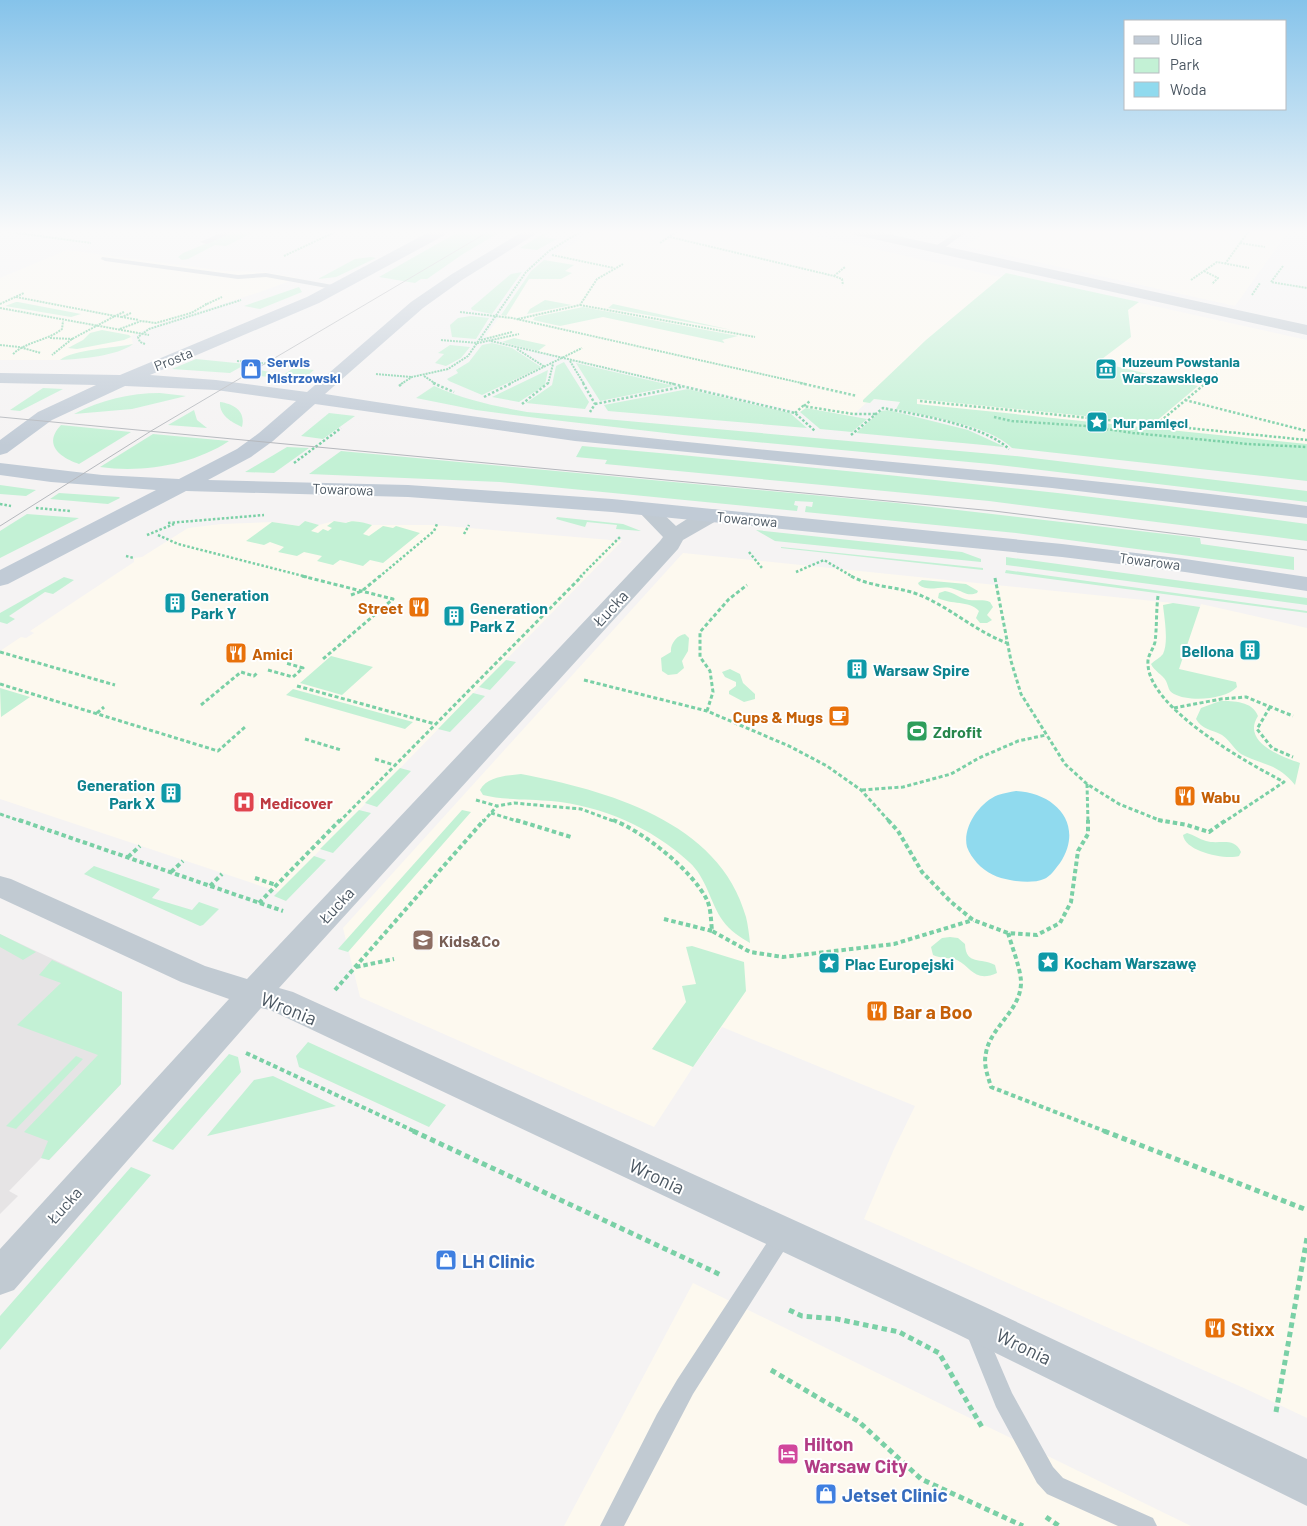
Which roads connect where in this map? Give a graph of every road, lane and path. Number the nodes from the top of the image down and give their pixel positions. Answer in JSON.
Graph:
{"nodes":[{"id":1,"x":48,"y":303,"type":"edge"},
{"id":2,"x":305,"y":303,"type":"edge"},
{"id":3,"x":420,"y":303,"type":"edge"},
{"id":4,"x":505,"y":303,"type":"edge"},
{"id":5,"x":1185,"y":303,"type":"edge"},
{"id":6,"x":204,"y":304,"type":"dead end"},
{"id":7,"x":580,"y":305,"type":"joint"},
{"id":8,"x":0,"y":308,"type":"edge"},
{"id":9,"x":124,"y":312,"type":"dead end"},
{"id":10,"x":460,"y":312,"type":"dead end"},
{"id":11,"x":130,"y":313,"type":"dead end"},
{"id":12,"x":115,"y":316,"type":"junction"},
{"id":13,"x":496,"y":316,"type":"junction"},
{"id":14,"x":122,"y":317,"type":"junction"},
{"id":15,"x":518,"y":320,"type":"junction"},
{"id":16,"x":63,"y":321,"type":"junction"},
{"id":17,"x":141,"y":321,"type":"junction"},
{"id":18,"x":94,"y":326,"type":"junction"},
{"id":19,"x":119,"y":330,"type":"junction"},
{"id":20,"x":1307,"y":330,"type":"edge"},
{"id":21,"x":512,"y":332,"type":"dead end"},
{"id":22,"x":519,"y":334,"type":"dead end"},
{"id":23,"x":149,"y":335,"type":"dead end"},
{"id":24,"x":754,"y":337,"type":"dead end"},
{"id":25,"x":49,"y":338,"type":"junction"},
{"id":26,"x":75,"y":339,"type":"junction"},
{"id":27,"x":440,"y":340,"type":"dead end"},
{"id":28,"x":479,"y":341,"type":"junction"},
{"id":29,"x":492,"y":341,"type":"junction"},
{"id":30,"x":0,"y":345,"type":"edge"},
{"id":31,"x":19,"y":347,"type":"junction"},
{"id":32,"x":514,"y":347,"type":"junction"},
{"id":33,"x":582,"y":348,"type":"dead end"},
{"id":34,"x":564,"y":359,"type":"junction"},
{"id":35,"x":570,"y":360,"type":"junction"},
{"id":36,"x":250,"y":362,"type":"dead end"},
{"id":37,"x":553,"y":364,"type":"junction"},
{"id":38,"x":310,"y":368,"type":"dead end"},
{"id":39,"x":545,"y":368,"type":"junction"},
{"id":40,"x":1217,"y":374,"type":"dead end"},
{"id":41,"x":381,"y":375,"type":"dead end"},
{"id":42,"x":412,"y":377,"type":"junction"},
{"id":43,"x":0,"y":378,"type":"edge"},
{"id":44,"x":121,"y":380,"type":"junction"},
{"id":45,"x":684,"y":387,"type":"junction"},
{"id":46,"x":394,"y":390,"type":"dead end"},
{"id":47,"x":857,"y":396,"type":"dead end"},
{"id":48,"x":310,"y":398,"type":"junction"},
{"id":49,"x":484,"y":398,"type":"dead end"},
{"id":50,"x":1186,"y":400,"type":"junction"},
{"id":51,"x":810,"y":401,"type":"dead end"},
{"id":52,"x":920,"y":401,"type":"dead end"},
{"id":53,"x":595,"y":404,"type":"junction"},
{"id":54,"x":520,"y":405,"type":"dead end"},
{"id":55,"x":803,"y":406,"type":"junction"},
{"id":56,"x":590,"y":412,"type":"dead end"},
{"id":57,"x":795,"y":413,"type":"junction"},
{"id":58,"x":876,"y":414,"type":"junction"},
{"id":59,"x":994,"y":417,"type":"dead end"},
{"id":60,"x":1156,"y":425,"type":"junction"},
{"id":61,"x":815,"y":431,"type":"dead end"},
{"id":62,"x":1307,"y":431,"type":"edge"},
{"id":63,"x":851,"y":435,"type":"dead end"},
{"id":64,"x":1285,"y":438,"type":"junction"},
{"id":65,"x":326,"y":439,"type":"dead end"},
{"id":66,"x":1307,"y":440,"type":"edge"},
{"id":67,"x":1287,"y":445,"type":"junction"},
{"id":68,"x":1307,"y":447,"type":"edge"},
{"id":69,"x":0,"y":449,"type":"edge"},
{"id":70,"x":313,"y":449,"type":"dead end"},
{"id":71,"x":1009,"y":449,"type":"dead end"},
{"id":72,"x":0,"y":469,"type":"edge"},
{"id":73,"x":185,"y":485,"type":"junction"},
{"id":74,"x":0,"y":504,"type":"edge"},
{"id":75,"x":11,"y":506,"type":"dead end"},
{"id":76,"x":36,"y":508,"type":"dead end"},
{"id":77,"x":648,"y":510,"type":"junction"},
{"id":78,"x":74,"y":511,"type":"dead end"},
{"id":79,"x":1307,"y":512,"type":"edge"},
{"id":80,"x":271,"y":514,"type":"dead end"},
{"id":81,"x":710,"y":515,"type":"junction"},
{"id":82,"x":165,"y":523,"type":"dead end"},
{"id":83,"x":436,"y":524,"type":"dead end"},
{"id":84,"x":469,"y":525,"type":"dead end"},
{"id":85,"x":464,"y":534,"type":"dead end"},
{"id":86,"x":158,"y":535,"type":"dead end"},
{"id":87,"x":674,"y":536,"type":"junction"},
{"id":88,"x":620,"y":537,"type":"dead end"},
{"id":89,"x":749,"y":552,"type":"dead end"},
{"id":90,"x":213,"y":553,"type":"junction"},
{"id":91,"x":223,"y":555,"type":"junction"},
{"id":92,"x":126,"y":556,"type":"dead end"},
{"id":93,"x":209,"y":556,"type":"dead end"},
{"id":94,"x":134,"y":558,"type":"dead end"},
{"id":95,"x":218,"y":558,"type":"dead end"},
{"id":96,"x":401,"y":558,"type":"junction"},
{"id":97,"x":406,"y":560,"type":"dead end"},
{"id":98,"x":762,"y":568,"type":"dead end"},
{"id":99,"x":796,"y":572,"type":"dead end"},
{"id":100,"x":995,"y":578,"type":"dead end"},
{"id":101,"x":0,"y":579,"type":"edge"},
{"id":102,"x":1307,"y":584,"type":"edge"},
{"id":103,"x":747,"y":586,"type":"dead end"},
{"id":104,"x":362,"y":591,"type":"junction"},
{"id":105,"x":351,"y":595,"type":"dead end"},
{"id":106,"x":1158,"y":596,"type":"dead end"},
{"id":107,"x":1008,"y":644,"type":"junction"},
{"id":108,"x":0,"y":652,"type":"edge"},
{"id":109,"x":322,"y":660,"type":"dead end"},
{"id":110,"x":286,"y":663,"type":"dead end"},
{"id":111,"x":268,"y":670,"type":"dead end"},
{"id":112,"x":258,"y":672,"type":"dead end"},
{"id":113,"x":582,"y":680,"type":"dead end"},
{"id":114,"x":0,"y":684,"type":"edge"},
{"id":115,"x":115,"y":685,"type":"dead end"},
{"id":116,"x":297,"y":686,"type":"dead end"},
{"id":117,"x":201,"y":705,"type":"dead end"},
{"id":118,"x":104,"y":707,"type":"dead end"},
{"id":119,"x":1270,"y":707,"type":"junction"},
{"id":120,"x":1174,"y":708,"type":"junction"},
{"id":121,"x":707,"y":711,"type":"junction"},
{"id":122,"x":96,"y":713,"type":"junction"},
{"id":123,"x":1293,"y":716,"type":"dead end"},
{"id":124,"x":436,"y":724,"type":"junction"},
{"id":125,"x":245,"y":727,"type":"dead end"},
{"id":126,"x":1046,"y":735,"type":"junction"},
{"id":127,"x":304,"y":739,"type":"dead end"},
{"id":128,"x":220,"y":749,"type":"junction"},
{"id":129,"x":224,"y":750,"type":"dead end"},
{"id":130,"x":341,"y":750,"type":"dead end"},
{"id":131,"x":1293,"y":758,"type":"dead end"},
{"id":132,"x":375,"y":759,"type":"dead end"},
{"id":133,"x":394,"y":765,"type":"junction"},
{"id":134,"x":1087,"y":784,"type":"junction"},
{"id":135,"x":861,"y":790,"type":"junction"},
{"id":136,"x":474,"y":800,"type":"dead end"},
{"id":137,"x":497,"y":806,"type":"junction"},
{"id":138,"x":491,"y":813,"type":"junction"},
{"id":139,"x":0,"y":814,"type":"edge"},
{"id":140,"x":571,"y":837,"type":"dead end"},
{"id":141,"x":140,"y":846,"type":"dead end"},
{"id":142,"x":127,"y":857,"type":"junction"},
{"id":143,"x":183,"y":861,"type":"dead end"},
{"id":144,"x":171,"y":872,"type":"junction"},
{"id":145,"x":222,"y":874,"type":"dead end"},
{"id":146,"x":255,"y":878,"type":"dead end"},
{"id":147,"x":276,"y":885,"type":"junction"},
{"id":148,"x":0,"y":886,"type":"edge"},
{"id":149,"x":210,"y":886,"type":"junction"},
{"id":150,"x":259,"y":903,"type":"junction"},
{"id":151,"x":283,"y":911,"type":"dead end"},
{"id":152,"x":664,"y":920,"type":"dead end"},
{"id":153,"x":973,"y":920,"type":"junction"},
{"id":154,"x":712,"y":931,"type":"junction"},
{"id":155,"x":1008,"y":933,"type":"junction"},
{"id":156,"x":394,"y":959,"type":"dead end"},
{"id":157,"x":356,"y":968,"type":"junction"},
{"id":158,"x":333,"y":993,"type":"dead end"},
{"id":159,"x":254,"y":994,"type":"junction"},
{"id":160,"x":240,"y":1049,"type":"dead end"},
{"id":161,"x":1307,"y":1210,"type":"edge"},
{"id":162,"x":783,"y":1235,"type":"junction"},
{"id":163,"x":1307,"y":1238,"type":"edge"},
{"id":164,"x":721,"y":1276,"type":"dead end"},
{"id":165,"x":0,"y":1277,"type":"edge"},
{"id":166,"x":789,"y":1310,"type":"dead end"},
{"id":167,"x":970,"y":1320,"type":"junction"},
{"id":168,"x":771,"y":1370,"type":"dead end"},
{"id":169,"x":1276,"y":1412,"type":"dead end"},
{"id":170,"x":984,"y":1431,"type":"dead end"},
{"id":171,"x":1307,"y":1483,"type":"edge"},
{"id":172,"x":1037,"y":1510,"type":"dead end"},
{"id":173,"x":612,"y":1526,"type":"edge"},
{"id":174,"x":1023,"y":1526,"type":"edge"},
{"id":175,"x":1059,"y":1526,"type":"edge"},
{"id":176,"x":1145,"y":1526,"type":"edge"}],
"edges":[{"from":1,"to":12,"type":"path"},
{"from":2,"to":44,"type":"main road","name":"Prosta"},
{"from":3,"to":48,"type":"main road"},
{"from":4,"to":13,"type":"path"},
{"from":5,"to":20,"type":"street"},
{"from":6,"to":17,"type":"path"},
{"from":7,"to":15,"type":"path"},
{"from":7,"to":24,"type":"path"},
{"from":8,"to":16,"type":"path"},
{"from":9,"to":12,"type":"path"},
{"from":10,"to":13,"type":"path"},
{"from":11,"to":14,"type":"path"},
{"from":12,"to":14,"type":"path"},
{"from":12,"to":18,"type":"path"},
{"from":13,"to":15,"type":"path"},
{"from":13,"to":28,"type":"path"},
{"from":14,"to":17,"type":"path"},
{"from":15,"to":47,"type":"path"},
{"from":16,"to":18,"type":"path"},
{"from":16,"to":25,"type":"path"},
{"from":17,"to":19,"type":"path"},
{"from":18,"to":19,"type":"path"},
{"from":18,"to":26,"type":"path"},
{"from":19,"to":23,"type":"path"},
{"from":21,"to":28,"type":"path"},
{"from":22,"to":29,"type":"path"},
{"from":25,"to":26,"type":"path"},
{"from":25,"to":31,"type":"path"},
{"from":26,"to":31,"type":"path"},
{"from":27,"to":28,"type":"path"},
{"from":28,"to":29,"type":"path"},
{"from":28,"to":42,"type":"path"},
{"from":29,"to":32,"type":"path"},
{"from":30,"to":31,"type":"path"},
{"from":32,"to":34,"type":"path"},
{"from":32,"to":39,"type":"path"},
{"from":33,"to":34,"type":"path"},
{"from":34,"to":35,"type":"path"},
{"from":34,"to":37,"type":"path"},
{"from":35,"to":45,"type":"path"},
{"from":35,"to":53,"type":"path"},
{"from":36,"to":38,"type":"path"},
{"from":37,"to":39,"type":"path"},
{"from":37,"to":54,"type":"path"},
{"from":39,"to":49,"type":"path"},
{"from":40,"to":50,"type":"path"},
{"from":41,"to":42,"type":"path"},
{"from":42,"to":46,"type":"path"},
{"from":43,"to":44,"type":"main road"},
{"from":44,"to":48,"type":"main road"},
{"from":44,"to":69,"type":"main road","name":"Prosta"},
{"from":45,"to":53,"type":"path"},
{"from":45,"to":57,"type":"path"},
{"from":48,"to":73,"type":"main road"},
{"from":48,"to":79,"type":"main road"},
{"from":50,"to":60,"type":"path"},
{"from":50,"to":62,"type":"path"},
{"from":51,"to":55,"type":"path"},
{"from":52,"to":60,"type":"path"},
{"from":53,"to":56,"type":"path"},
{"from":55,"to":57,"type":"path"},
{"from":55,"to":58,"type":"path"},
{"from":57,"to":61,"type":"path"},
{"from":58,"to":63,"type":"path"},
{"from":58,"to":71,"type":"path"},
{"from":59,"to":67,"type":"path"},
{"from":60,"to":64,"type":"path"},
{"from":64,"to":66,"type":"path"},
{"from":64,"to":67,"type":"path"},
{"from":65,"to":70,"type":"path"},
{"from":67,"to":68,"type":"path"},
{"from":72,"to":73,"type":"main road","name":"Towarowa"},
{"from":73,"to":77,"type":"main road","name":"Towarowa"},
{"from":73,"to":101,"type":"main road"},
{"from":74,"to":75,"type":"path"},
{"from":76,"to":78,"type":"path"},
{"from":77,"to":81,"type":"main road","name":"Towarowa"},
{"from":77,"to":87,"type":"street"},
{"from":80,"to":82,"type":"path"},
{"from":81,"to":87,"type":"street","name":"Łucka"},
{"from":81,"to":102,"type":"main road","name":"Towarowa"},
{"from":83,"to":96,"type":"path"},
{"from":84,"to":85,"type":"path"},
{"from":86,"to":90,"type":"path"},
{"from":87,"to":159,"type":"street","name":"Łucka"},
{"from":88,"to":124,"type":"path"},
{"from":89,"to":98,"type":"path"},
{"from":90,"to":91,"type":"path"},
{"from":90,"to":93,"type":"path"},
{"from":91,"to":95,"type":"path"},
{"from":91,"to":104,"type":"path"},
{"from":92,"to":94,"type":"path"},
{"from":96,"to":97,"type":"path"},
{"from":96,"to":104,"type":"path"},
{"from":99,"to":107,"type":"path"},
{"from":100,"to":107,"type":"path"},
{"from":103,"to":121,"type":"path"},
{"from":104,"to":105,"type":"path"},
{"from":104,"to":109,"type":"path"},
{"from":106,"to":120,"type":"path"},
{"from":107,"to":126,"type":"path"},
{"from":108,"to":115,"type":"path"},
{"from":110,"to":111,"type":"path"},
{"from":112,"to":117,"type":"path"},
{"from":113,"to":121,"type":"path"},
{"from":114,"to":122,"type":"path"},
{"from":116,"to":124,"type":"path"},
{"from":118,"to":122,"type":"path"},
{"from":119,"to":120,"type":"path"},
{"from":119,"to":123,"type":"path"},
{"from":119,"to":131,"type":"path"},
{"from":120,"to":134,"type":"path"},
{"from":121,"to":135,"type":"path"},
{"from":122,"to":128,"type":"path"},
{"from":124,"to":133,"type":"path"},
{"from":125,"to":128,"type":"path"},
{"from":126,"to":134,"type":"path"},
{"from":126,"to":135,"type":"path"},
{"from":127,"to":130,"type":"path"},
{"from":128,"to":129,"type":"path"},
{"from":132,"to":133,"type":"path"},
{"from":133,"to":147,"type":"path"},
{"from":134,"to":155,"type":"path"},
{"from":135,"to":153,"type":"path"},
{"from":136,"to":137,"type":"path"},
{"from":137,"to":138,"type":"path"},
{"from":137,"to":154,"type":"path"},
{"from":138,"to":140,"type":"path"},
{"from":138,"to":157,"type":"path"},
{"from":139,"to":142,"type":"path"},
{"from":141,"to":142,"type":"path"},
{"from":142,"to":144,"type":"path"},
{"from":143,"to":144,"type":"path"},
{"from":144,"to":149,"type":"path"},
{"from":145,"to":149,"type":"path"},
{"from":146,"to":147,"type":"path"},
{"from":147,"to":150,"type":"path"},
{"from":148,"to":159,"type":"street","name":"Wronia"},
{"from":149,"to":150,"type":"path"},
{"from":150,"to":151,"type":"path"},
{"from":152,"to":154,"type":"path"},
{"from":153,"to":154,"type":"path"},
{"from":153,"to":155,"type":"path"},
{"from":155,"to":161,"type":"path"},
{"from":156,"to":157,"type":"path"},
{"from":157,"to":158,"type":"path"},
{"from":159,"to":162,"type":"street","name":"Wronia"},
{"from":159,"to":165,"type":"street","name":"Łucka"},
{"from":160,"to":164,"type":"path"},
{"from":162,"to":167,"type":"street","name":"Wronia"},
{"from":162,"to":173,"type":"lane"},
{"from":163,"to":169,"type":"path"},
{"from":166,"to":170,"type":"path"},
{"from":167,"to":171,"type":"street","name":"Wronia"},
{"from":167,"to":176,"type":"lane"},
{"from":168,"to":174,"type":"path"},
{"from":172,"to":175,"type":"path"}]}
